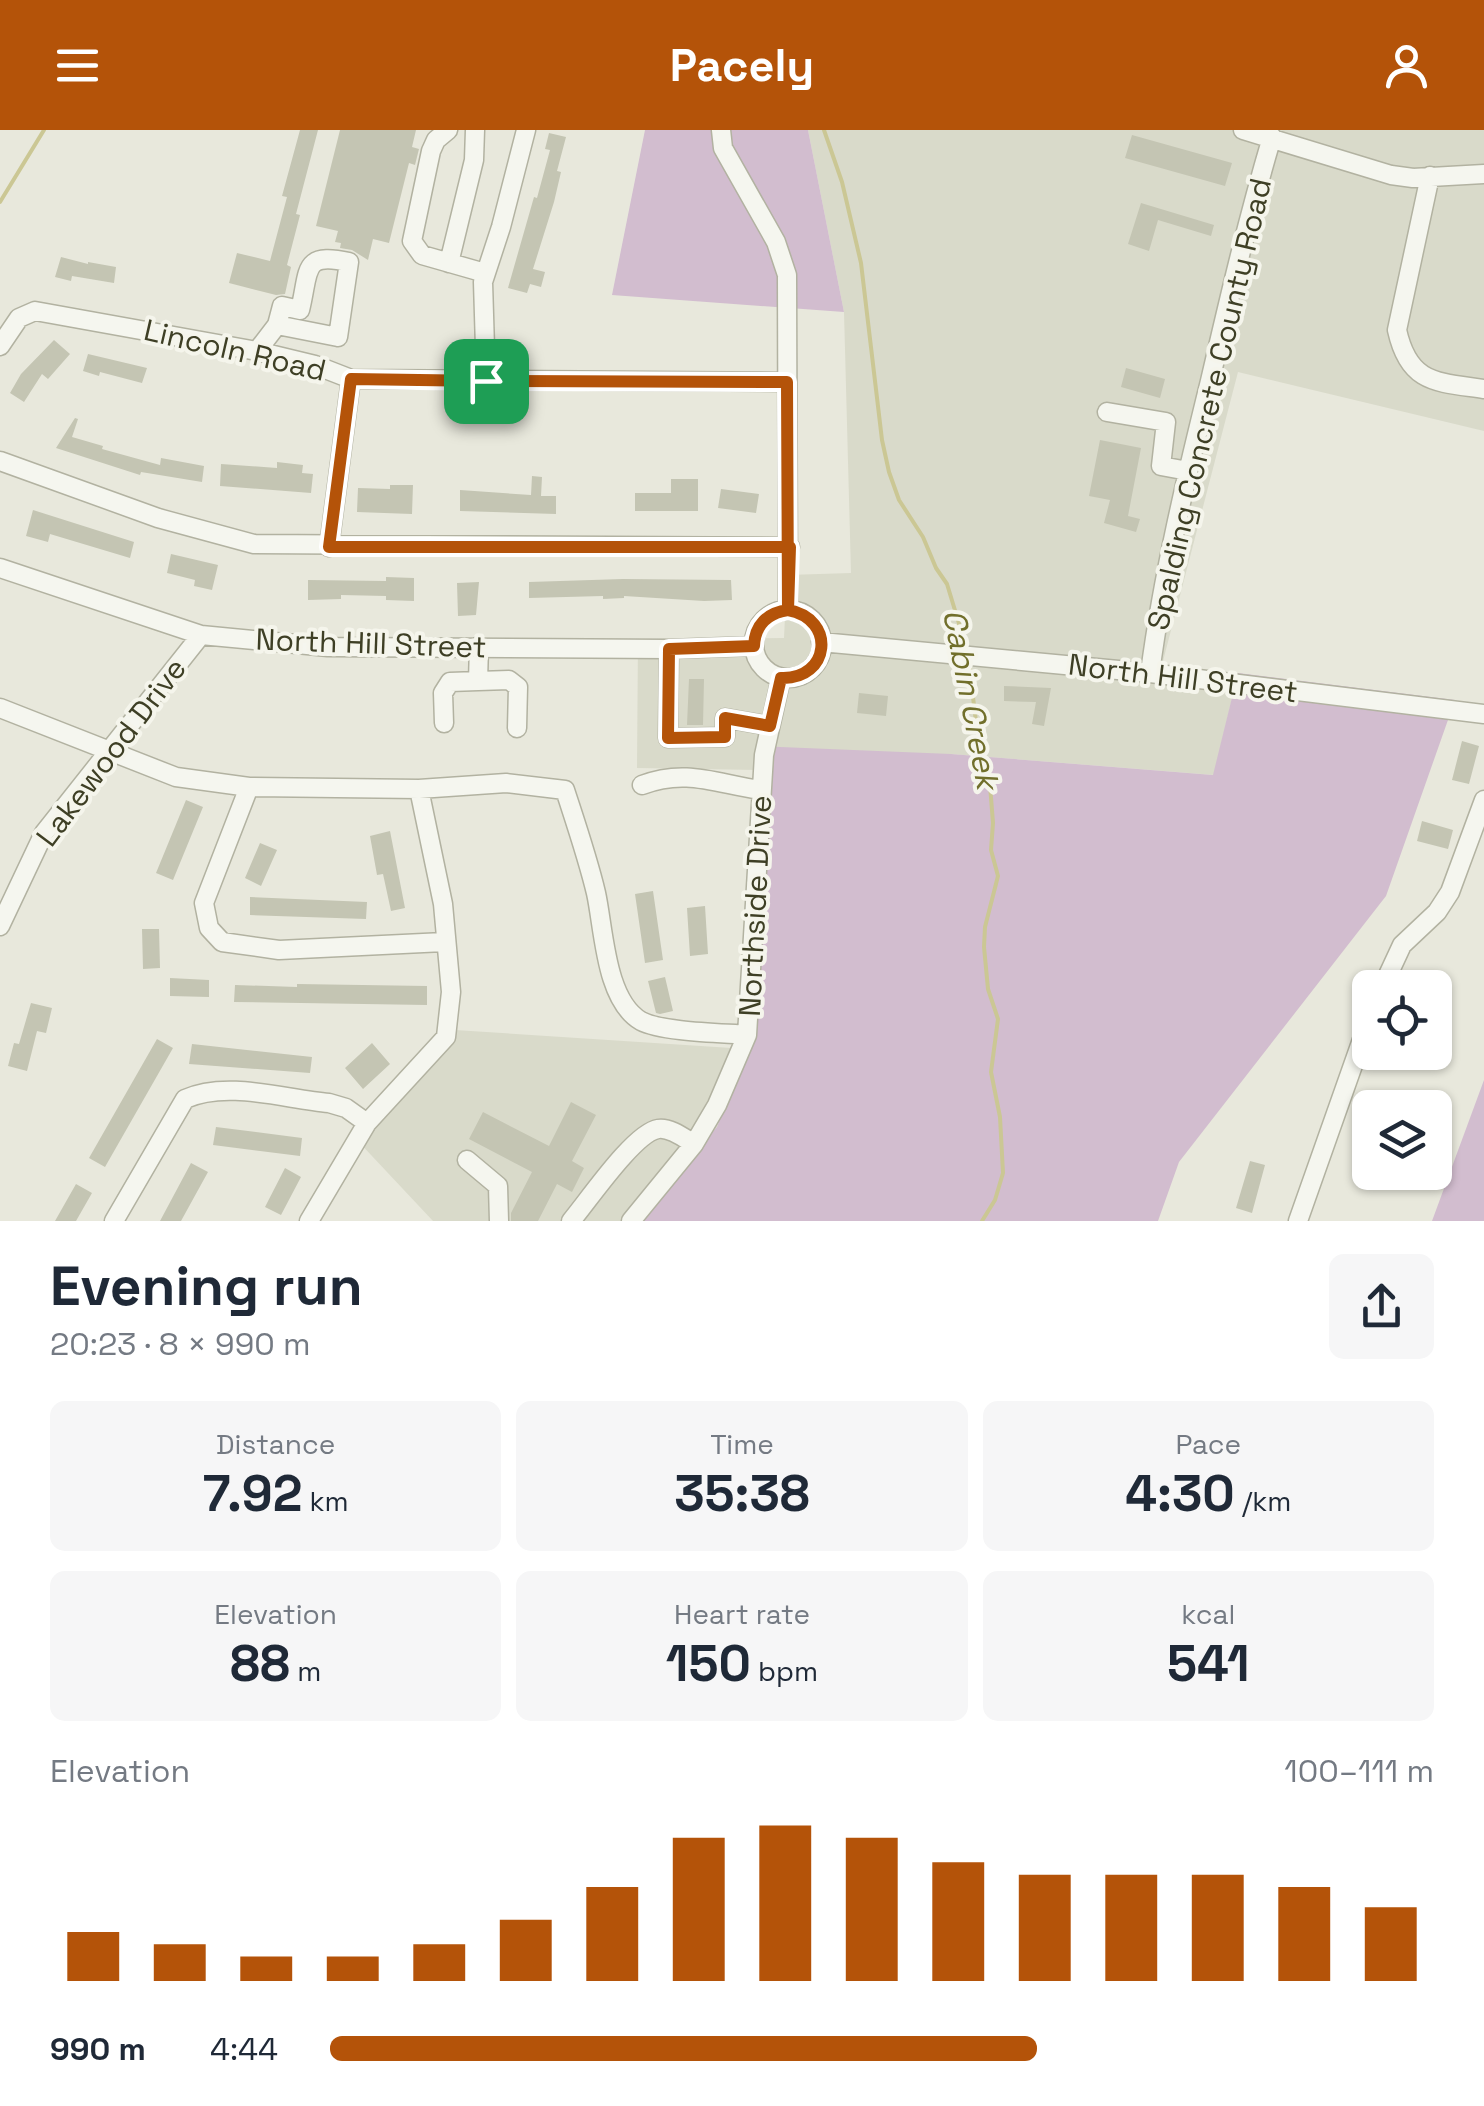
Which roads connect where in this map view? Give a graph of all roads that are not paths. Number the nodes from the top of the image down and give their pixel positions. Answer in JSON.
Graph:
{"nodes":[{"id":1,"x":448,"y":130,"type":"edge"},
{"id":2,"x":475,"y":130,"type":"edge"},
{"id":3,"x":526,"y":130,"type":"edge"},
{"id":4,"x":722,"y":130,"type":"edge"},
{"id":5,"x":1243,"y":130,"type":"edge"},
{"id":6,"x":1272,"y":137,"type":"junction"},
{"id":7,"x":1484,"y":174,"type":"edge"},
{"id":8,"x":1430,"y":176,"type":"junction"},
{"id":9,"x":449,"y":263,"type":"junction"},
{"id":10,"x":486,"y":273,"type":"junction"},
{"id":11,"x":278,"y":324,"type":"junction"},
{"id":12,"x":0,"y":346,"type":"edge"},
{"id":13,"x":257,"y":351,"type":"junction"},
{"id":14,"x":351,"y":379,"type":"junction"},
{"id":15,"x":486,"y":381,"type":"junction"},
{"id":16,"x":787,"y":382,"type":"junction"},
{"id":17,"x":1484,"y":389,"type":"edge"},
{"id":18,"x":1107,"y":412,"type":"dead end"},
{"id":19,"x":0,"y":462,"type":"edge"},
{"id":20,"x":1188,"y":471,"type":"junction"},
{"id":21,"x":329,"y":547,"type":"junction"},
{"id":22,"x":790,"y":547,"type":"junction"},
{"id":23,"x":0,"y":568,"type":"edge"},
{"id":24,"x":788,"y":610,"type":"junction"},
{"id":25,"x":201,"y":635,"type":"junction"},
{"id":26,"x":822,"y":642,"type":"junction"},
{"id":27,"x":479,"y":646,"type":"junction"},
{"id":28,"x":754,"y":646,"type":"junction"},
{"id":29,"x":669,"y":649,"type":"junction"},
{"id":30,"x":1150,"y":673,"type":"junction"},
{"id":31,"x":781,"y":678,"type":"junction"},
{"id":32,"x":478,"y":681,"type":"junction"},
{"id":33,"x":0,"y":708,"type":"edge"},
{"id":34,"x":1484,"y":714,"type":"edge"},
{"id":35,"x":444,"y":723,"type":"dead end"},
{"id":36,"x":770,"y":726,"type":"junction"},
{"id":37,"x":517,"y":728,"type":"dead end"},
{"id":38,"x":108,"y":751,"type":"junction"},
{"id":39,"x":642,"y":785,"type":"dead end"},
{"id":40,"x":249,"y":787,"type":"junction"},
{"id":41,"x":419,"y":789,"type":"junction"},
{"id":42,"x":762,"y":790,"type":"junction"},
{"id":43,"x":1484,"y":800,"type":"edge"},
{"id":44,"x":0,"y":926,"type":"edge"},
{"id":45,"x":444,"y":942,"type":"junction"},
{"id":46,"x":1390,"y":970,"type":"edge"},
{"id":47,"x":747,"y":1035,"type":"junction"},
{"id":48,"x":1352,"y":1068,"type":"edge"},
{"id":49,"x":367,"y":1122,"type":"junction"},
{"id":50,"x":694,"y":1144,"type":"junction"},
{"id":51,"x":467,"y":1160,"type":"dead end"},
{"id":52,"x":114,"y":1221,"type":"edge"},
{"id":53,"x":309,"y":1221,"type":"edge"},
{"id":54,"x":498,"y":1221,"type":"edge"},
{"id":55,"x":571,"y":1221,"type":"edge"},
{"id":56,"x":631,"y":1221,"type":"edge"},
{"id":57,"x":1298,"y":1221,"type":"edge"}],
"edges":[{"from":1,"to":9,"type":"street"},
{"from":2,"to":9,"type":"street"},
{"from":3,"to":10,"type":"street"},
{"from":4,"to":16,"type":"street"},
{"from":5,"to":6,"type":"street"},
{"from":6,"to":8,"type":"street"},
{"from":6,"to":20,"type":"street","name":"Spalding Concrete County Road"},
{"from":7,"to":8,"type":"street"},
{"from":8,"to":17,"type":"street"},
{"from":9,"to":10,"type":"street"},
{"from":10,"to":15,"type":"street"},
{"from":11,"to":11,"type":"street"},
{"from":11,"to":13,"type":"street"},
{"from":12,"to":13,"type":"street","name":"Lincoln Road"},
{"from":13,"to":14,"type":"street","name":"Lincoln Road"},
{"from":14,"to":15,"type":"street","name":"Lincoln Road"},
{"from":14,"to":21,"type":"street"},
{"from":15,"to":16,"type":"street","name":"Lincoln Road"},
{"from":16,"to":22,"type":"street"},
{"from":18,"to":20,"type":"street"},
{"from":19,"to":21,"type":"street"},
{"from":20,"to":30,"type":"street","name":"Spalding Concrete County Road"},
{"from":21,"to":22,"type":"street"},
{"from":22,"to":24,"type":"street"},
{"from":23,"to":25,"type":"street","name":"North Hill Street"},
{"from":24,"to":26,"type":"street"},
{"from":24,"to":28,"type":"street"},
{"from":25,"to":27,"type":"street","name":"North Hill Street"},
{"from":25,"to":38,"type":"street","name":"Lakewood Drive"},
{"from":26,"to":30,"type":"street","name":"North Hill Street"},
{"from":26,"to":31,"type":"street"},
{"from":27,"to":29,"type":"street","name":"North Hill Street"},
{"from":27,"to":32,"type":"street"},
{"from":28,"to":29,"type":"street","name":"North Hill Street"},
{"from":28,"to":31,"type":"street"},
{"from":29,"to":36,"type":"street"},
{"from":30,"to":34,"type":"street","name":"North Hill Street"},
{"from":31,"to":36,"type":"street","name":"Northside Drive"},
{"from":32,"to":35,"type":"street"},
{"from":32,"to":37,"type":"street"},
{"from":33,"to":38,"type":"street"},
{"from":36,"to":42,"type":"street","name":"Northside Drive"},
{"from":38,"to":40,"type":"street"},
{"from":38,"to":44,"type":"street","name":"Lakewood Drive"},
{"from":39,"to":42,"type":"street"},
{"from":40,"to":41,"type":"street"},
{"from":40,"to":45,"type":"street"},
{"from":41,"to":45,"type":"street"},
{"from":41,"to":47,"type":"street"},
{"from":42,"to":47,"type":"street","name":"Northside Drive"},
{"from":43,"to":46,"type":"street"},
{"from":45,"to":49,"type":"street"},
{"from":47,"to":50,"type":"street","name":"Northside Drive"},
{"from":48,"to":57,"type":"street"},
{"from":49,"to":52,"type":"street"},
{"from":49,"to":53,"type":"street"},
{"from":50,"to":55,"type":"street"},
{"from":50,"to":56,"type":"street","name":"Northside Drive"},
{"from":51,"to":54,"type":"street"}]}
